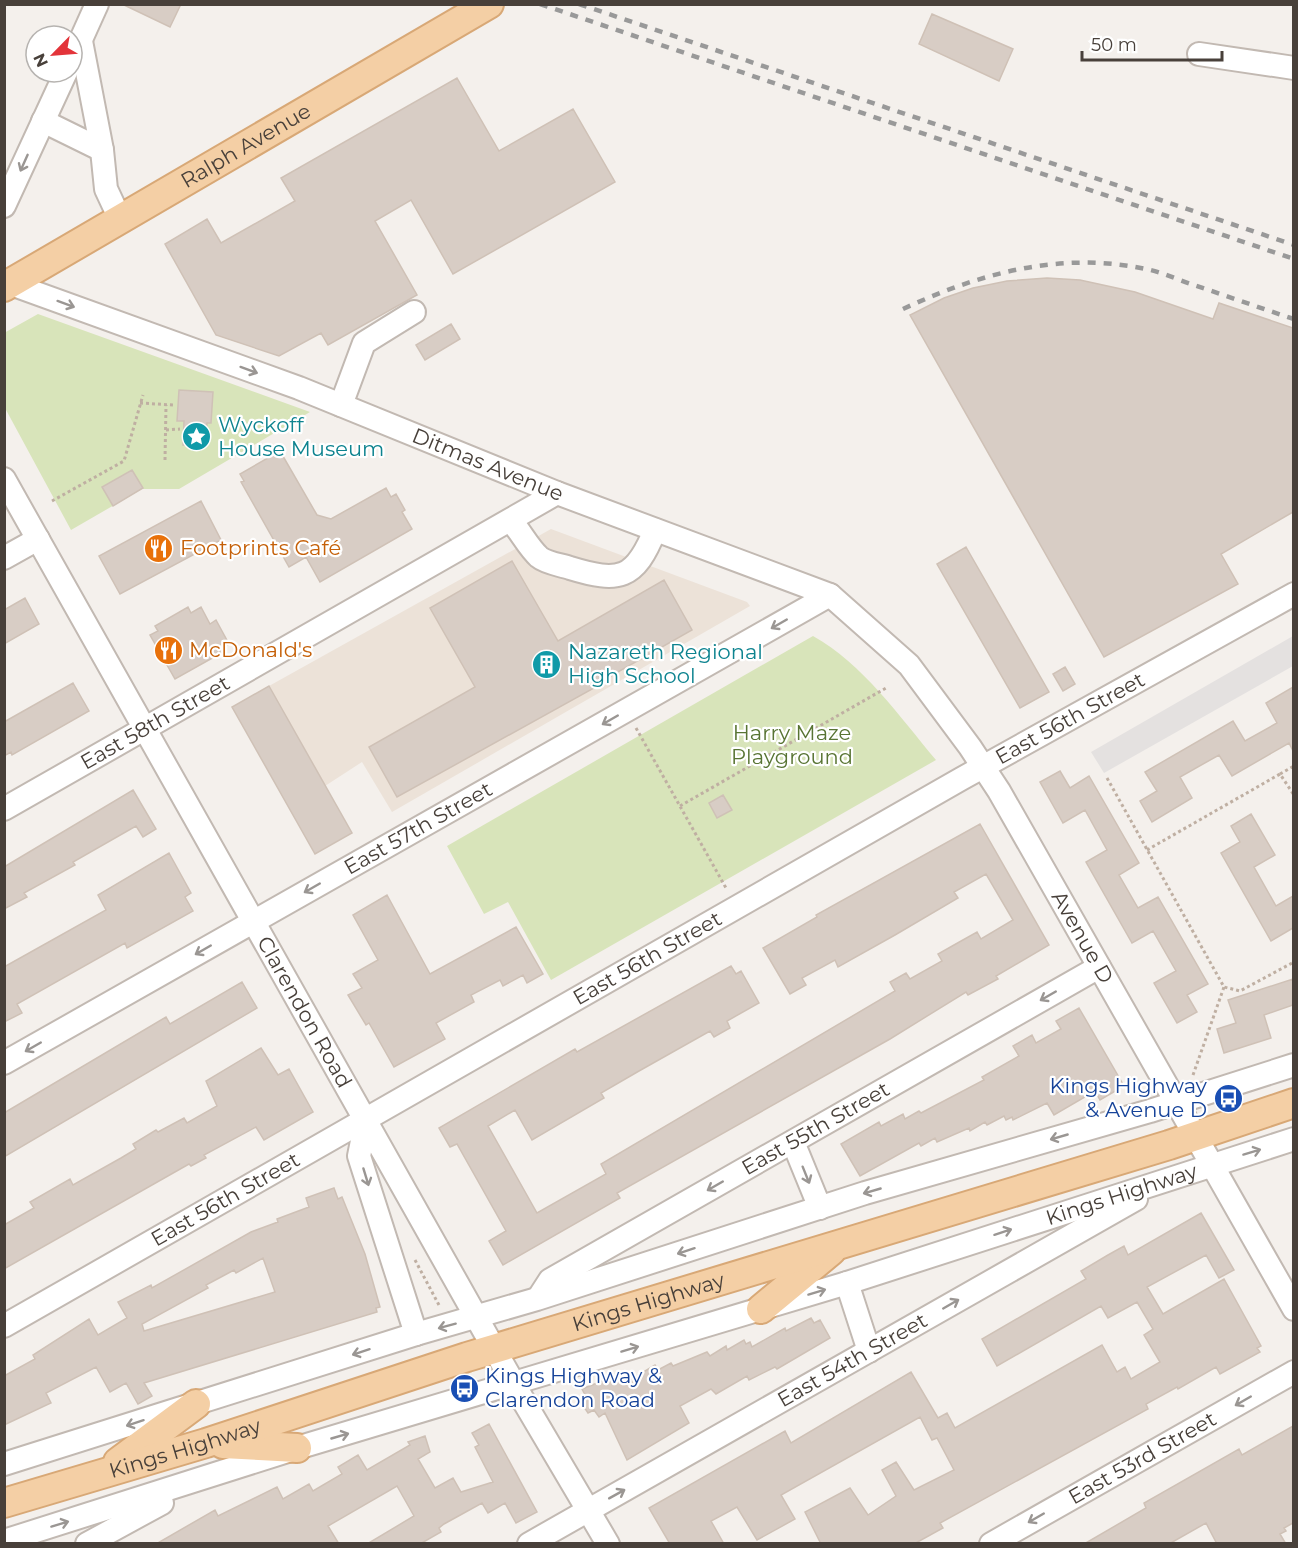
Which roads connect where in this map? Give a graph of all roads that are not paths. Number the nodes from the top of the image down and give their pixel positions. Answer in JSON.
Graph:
{"nodes":[{"id":1,"x":97,"y":4,"type":"edge"},
{"id":2,"x":489,"y":4,"type":"edge"},
{"id":3,"x":84,"y":32,"type":"edge"},
{"id":4,"x":1199,"y":54,"type":"dead end"},
{"id":5,"x":1293,"y":68,"type":"edge"},
{"id":6,"x":84,"y":81,"type":"edge"},
{"id":7,"x":60,"y":84,"type":"edge"},
{"id":8,"x":43,"y":121,"type":"junction"},
{"id":9,"x":102,"y":150,"type":"junction"},
{"id":10,"x":4,"y":206,"type":"edge"},
{"id":11,"x":120,"y":219,"type":"junction"},
{"id":12,"x":8,"y":285,"type":"edge"},
{"id":13,"x":414,"y":312,"type":"dead end"},
{"id":14,"x":341,"y":405,"type":"junction"},
{"id":15,"x":4,"y":479,"type":"edge"},
{"id":16,"x":557,"y":493,"type":"junction"},
{"id":17,"x":511,"y":521,"type":"junction"},
{"id":18,"x":655,"y":530,"type":"junction"},
{"id":19,"x":38,"y":539,"type":"junction"},
{"id":20,"x":4,"y":558,"type":"edge"},
{"id":21,"x":1293,"y":594,"type":"edge"},
{"id":22,"x":830,"y":595,"type":"junction"},
{"id":23,"x":145,"y":729,"type":"junction"},
{"id":24,"x":983,"y":767,"type":"junction"},
{"id":25,"x":4,"y":809,"type":"edge"},
{"id":26,"x":254,"y":922,"type":"junction"},
{"id":27,"x":1099,"y":967,"type":"junction"},
{"id":28,"x":4,"y":1063,"type":"edge"},
{"id":29,"x":1293,"y":1065,"type":"edge"},
{"id":30,"x":1176,"y":1103,"type":"junction"},
{"id":31,"x":1293,"y":1103,"type":"edge"},
{"id":32,"x":366,"y":1120,"type":"junction"},
{"id":33,"x":1195,"y":1136,"type":"junction"},
{"id":34,"x":1293,"y":1139,"type":"edge"},
{"id":35,"x":793,"y":1142,"type":"junction"},
{"id":36,"x":1212,"y":1165,"type":"junction"},
{"id":37,"x":1176,"y":1176,"type":"junction"},
{"id":38,"x":820,"y":1208,"type":"junction"},
{"id":39,"x":842,"y":1242,"type":"junction"},
{"id":40,"x":847,"y":1282,"type":"junction"},
{"id":41,"x":537,"y":1299,"type":"junction"},
{"id":42,"x":761,"y":1309,"type":"junction"},
{"id":43,"x":1293,"y":1310,"type":"edge"},
{"id":44,"x":477,"y":1318,"type":"junction"},
{"id":45,"x":4,"y":1326,"type":"edge"},
{"id":46,"x":416,"y":1334,"type":"junction"},
{"id":47,"x":494,"y":1348,"type":"junction"},
{"id":48,"x":869,"y":1351,"type":"junction"},
{"id":49,"x":1293,"y":1372,"type":"edge"},
{"id":50,"x":514,"y":1384,"type":"junction"},
{"id":51,"x":196,"y":1404,"type":"junction"},
{"id":52,"x":206,"y":1443,"type":"junction"},
{"id":53,"x":297,"y":1448,"type":"junction"},
{"id":54,"x":4,"y":1464,"type":"edge"},
{"id":55,"x":102,"y":1474,"type":"junction"},
{"id":56,"x":205,"y":1479,"type":"junction"},
{"id":57,"x":4,"y":1503,"type":"edge"},
{"id":58,"x":588,"y":1510,"type":"junction"},
{"id":59,"x":4,"y":1541,"type":"edge"},
{"id":60,"x":87,"y":1544,"type":"edge"},
{"id":61,"x":530,"y":1544,"type":"edge"},
{"id":62,"x":608,"y":1544,"type":"edge"},
{"id":63,"x":991,"y":1544,"type":"edge"}],
"edges":[{"from":1,"to":3,"type":"street"},
{"from":2,"to":11,"type":"main road","name":"Ralph Avenue"},
{"from":4,"to":5,"type":"street"},
{"from":6,"to":9,"type":"street"},
{"from":7,"to":8,"type":"street"},
{"from":8,"to":9,"type":"street"},
{"from":8,"to":10,"type":"street","one_way":true},
{"from":9,"to":11,"type":"street"},
{"from":11,"to":12,"type":"main road","name":"Ralph Avenue"},
{"from":12,"to":14,"type":"street","name":"Ditmas Avenue","one_way":true},
{"from":13,"to":14,"type":"street"},
{"from":14,"to":16,"type":"street","name":"Ditmas Avenue"},
{"from":15,"to":19,"type":"street","name":"Clarendon Road"},
{"from":16,"to":17,"type":"street","name":"East 58th Street"},
{"from":16,"to":18,"type":"street","name":"Ditmas Avenue"},
{"from":17,"to":18,"type":"street"},
{"from":17,"to":23,"type":"street","name":"East 58th Street"},
{"from":18,"to":22,"type":"street","name":"Ditmas Avenue"},
{"from":19,"to":20,"type":"street"},
{"from":19,"to":23,"type":"street","name":"Clarendon Road"},
{"from":21,"to":24,"type":"street","name":"East 56th Street"},
{"from":22,"to":24,"type":"street","name":"Avenue D"},
{"from":22,"to":26,"type":"street","name":"East 57th Street","one_way":true},
{"from":23,"to":25,"type":"street","name":"East 58th Street"},
{"from":23,"to":26,"type":"street","name":"Clarendon Road"},
{"from":24,"to":27,"type":"street","name":"Avenue D"},
{"from":24,"to":32,"type":"street","name":"East 56th Street"},
{"from":26,"to":28,"type":"street","name":"East 57th Street","one_way":true},
{"from":26,"to":32,"type":"street","name":"Clarendon Road"},
{"from":27,"to":30,"type":"street","name":"Avenue D"},
{"from":27,"to":35,"type":"street","name":"East 55th Street","one_way":true},
{"from":29,"to":30,"type":"street","name":"Kings Highway"},
{"from":30,"to":33,"type":"street","name":"Avenue D"},
{"from":30,"to":38,"type":"street","name":"Kings Highway","one_way":true},
{"from":31,"to":33,"type":"main road","name":"Kings Highway"},
{"from":32,"to":44,"type":"street","name":"Clarendon Road"},
{"from":32,"to":45,"type":"street","name":"East 56th Street"},
{"from":32,"to":46,"type":"street","one_way":true},
{"from":33,"to":36,"type":"street","name":"Avenue D"},
{"from":33,"to":39,"type":"main road","name":"Kings Highway"},
{"from":36,"to":34,"type":"street","name":"Kings Highway","one_way":true},
{"from":35,"to":38,"type":"street","one_way":true},
{"from":35,"to":41,"type":"street","name":"East 55th Street","one_way":true},
{"from":36,"to":37,"type":"street","name":"Kings Highway"},
{"from":36,"to":43,"type":"street","name":"Avenue D"},
{"from":40,"to":37,"type":"street","name":"Kings Highway","one_way":true},
{"from":48,"to":37,"type":"street","name":"East 54th Street","one_way":true},
{"from":38,"to":41,"type":"street","name":"Kings Highway","one_way":true},
{"from":39,"to":42,"type":"main road"},
{"from":39,"to":47,"type":"main road","name":"Kings Highway"},
{"from":42,"to":40,"type":"street","name":"Kings Highway","one_way":true},
{"from":40,"to":48,"type":"street"},
{"from":41,"to":44,"type":"street","name":"Kings Highway"},
{"from":50,"to":42,"type":"street","name":"Kings Highway","one_way":true},
{"from":44,"to":46,"type":"street","name":"Kings Highway","one_way":true},
{"from":44,"to":47,"type":"street","name":"Clarendon Road"},
{"from":46,"to":51,"type":"street","name":"Kings Highway","one_way":true},
{"from":47,"to":50,"type":"street","name":"Clarendon Road"},
{"from":47,"to":52,"type":"main road","name":"Kings Highway"},
{"from":58,"to":48,"type":"street","name":"East 54th Street","one_way":true},
{"from":49,"to":63,"type":"street","name":"East 53rd Street","one_way":true},
{"from":53,"to":50,"type":"street","name":"Kings Highway","one_way":true},
{"from":50,"to":58,"type":"street","name":"Clarendon Road"},
{"from":51,"to":54,"type":"street","name":"Kings Highway","one_way":true},
{"from":51,"to":55,"type":"main road"},
{"from":52,"to":53,"type":"main road"},
{"from":52,"to":55,"type":"main road","name":"Kings Highway"},
{"from":53,"to":56,"type":"street","name":"Kings Highway"},
{"from":55,"to":57,"type":"main road","name":"Kings Highway"},
{"from":59,"to":56,"type":"street","name":"Kings Highway","one_way":true},
{"from":56,"to":60,"type":"street"},
{"from":58,"to":61,"type":"street","name":"East 54th Street"},
{"from":58,"to":62,"type":"street","name":"Clarendon Road"}]}
